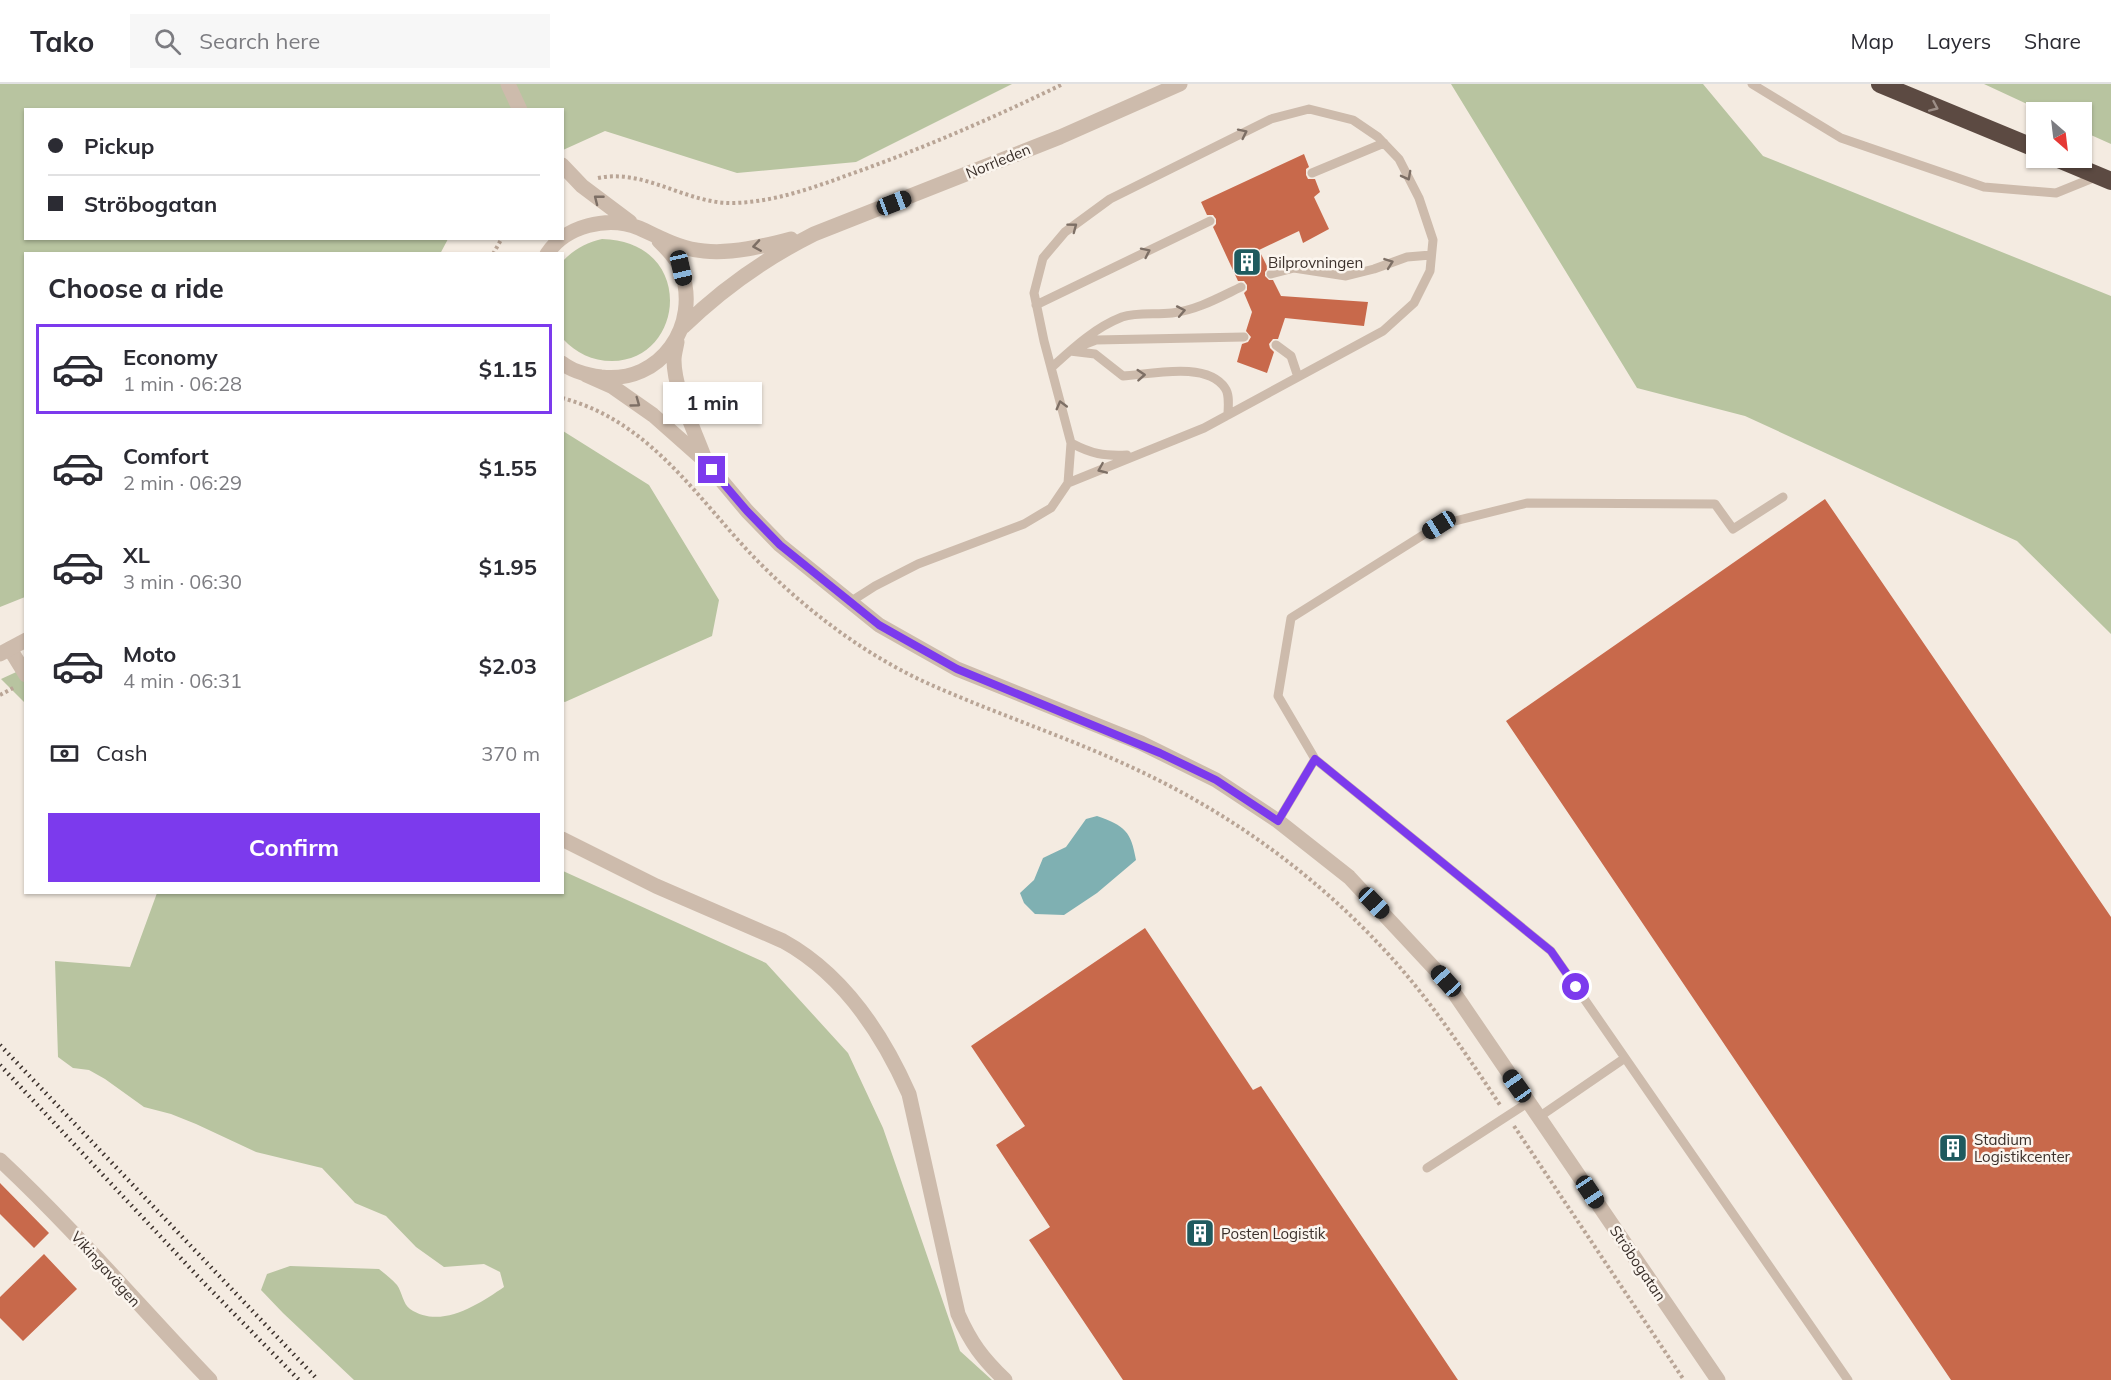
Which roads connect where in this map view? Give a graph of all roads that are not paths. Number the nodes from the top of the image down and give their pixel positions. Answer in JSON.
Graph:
{"nodes":[{"id":1,"x":508,"y":84,"type":"edge"},
{"id":2,"x":1180,"y":84,"type":"edge"},
{"id":3,"x":1752,"y":84,"type":"edge"},
{"id":4,"x":1881,"y":84,"type":"edge"},
{"id":5,"x":520,"y":108,"type":"edge"},
{"id":6,"x":1384,"y":143,"type":"junction"},
{"id":7,"x":2026,"y":144,"type":"edge"},
{"id":8,"x":564,"y":167,"type":"edge"},
{"id":9,"x":2080,"y":168,"type":"edge"},
{"id":10,"x":1312,"y":173,"type":"dead end"},
{"id":11,"x":2105,"y":178,"type":"edge"},
{"id":12,"x":1210,"y":221,"type":"dead end"},
{"id":13,"x":638,"y":227,"type":"junction"},
{"id":14,"x":814,"y":234,"type":"junction"},
{"id":15,"x":564,"y":236,"type":"edge"},
{"id":16,"x":654,"y":236,"type":"junction"},
{"id":17,"x":1431,"y":255,"type":"junction"},
{"id":18,"x":1271,"y":274,"type":"dead end"},
{"id":19,"x":1241,"y":287,"type":"dead end"},
{"id":20,"x":1036,"y":304,"type":"junction"},
{"id":21,"x":680,"y":333,"type":"junction"},
{"id":22,"x":1245,"y":337,"type":"dead end"},
{"id":23,"x":1276,"y":345,"type":"dead end"},
{"id":24,"x":1070,"y":351,"type":"junction"},
{"id":25,"x":564,"y":364,"type":"edge"},
{"id":26,"x":1051,"y":369,"type":"junction"},
{"id":27,"x":586,"y":375,"type":"junction"},
{"id":28,"x":1298,"y":377,"type":"junction"},
{"id":29,"x":1228,"y":415,"type":"junction"},
{"id":30,"x":1071,"y":443,"type":"junction"},
{"id":31,"x":1135,"y":454,"type":"junction"},
{"id":32,"x":706,"y":462,"type":"junction"},
{"id":33,"x":1068,"y":483,"type":"junction"},
{"id":34,"x":1783,"y":497,"type":"dead end"},
{"id":35,"x":850,"y":602,"type":"junction"},
{"id":36,"x":24,"y":641,"type":"edge"},
{"id":37,"x":5,"y":651,"type":"edge"},
{"id":38,"x":21,"y":681,"type":"edge"},
{"id":39,"x":1315,"y":759,"type":"junction"},
{"id":40,"x":1278,"y":821,"type":"junction"},
{"id":41,"x":564,"y":840,"type":"edge"},
{"id":42,"x":1625,"y":1058,"type":"junction"},
{"id":43,"x":1529,"y":1102,"type":"junction"},
{"id":44,"x":1539,"y":1117,"type":"junction"},
{"id":45,"x":0,"y":1160,"type":"edge"},
{"id":46,"x":1427,"y":1168,"type":"dead end"},
{"id":47,"x":201,"y":1377,"type":"edge"},
{"id":48,"x":1005,"y":1380,"type":"edge"},
{"id":49,"x":1718,"y":1380,"type":"edge"},
{"id":50,"x":1848,"y":1380,"type":"edge"}],
"edges":[{"from":1,"to":5,"type":"street"},
{"from":2,"to":14,"type":"street","name":"Norrleden"},
{"from":3,"to":11,"type":"lane"},
{"from":4,"to":7,"type":"highway","one_way":true},
{"from":6,"to":10,"type":"lane"},
{"from":6,"to":17,"type":"lane","one_way":true},
{"from":20,"to":6,"type":"lane","one_way":true},
{"from":13,"to":8,"type":"street","one_way":true},
{"from":9,"to":11,"type":"highway"},
{"from":20,"to":12,"type":"lane","one_way":true},
{"from":13,"to":15,"type":"street"},
{"from":13,"to":16,"type":"street"},
{"from":14,"to":16,"type":"street","one_way":true},
{"from":14,"to":21,"type":"street"},
{"from":16,"to":21,"type":"street","name":"Ströbogatan"},
{"from":18,"to":17,"type":"lane","one_way":true},
{"from":17,"to":28,"type":"lane"},
{"from":24,"to":19,"type":"lane","one_way":true},
{"from":20,"to":26,"type":"lane"},
{"from":21,"to":27,"type":"street"},
{"from":21,"to":32,"type":"street","name":"Ströbogatan"},
{"from":22,"to":24,"type":"lane"},
{"from":23,"to":28,"type":"lane"},
{"from":24,"to":26,"type":"lane"},
{"from":24,"to":29,"type":"lane","one_way":true},
{"from":25,"to":27,"type":"street","name":"Ströbogatan"},
{"from":30,"to":26,"type":"lane","one_way":true},
{"from":27,"to":32,"type":"street","name":"Ströbogatan","one_way":true},
{"from":28,"to":29,"type":"lane"},
{"from":29,"to":31,"type":"lane"},
{"from":30,"to":31,"type":"lane"},
{"from":30,"to":33,"type":"lane"},
{"from":31,"to":33,"type":"lane","one_way":true},
{"from":32,"to":35,"type":"street","name":"Ströbogatan"},
{"from":33,"to":35,"type":"lane"},
{"from":34,"to":39,"type":"lane"},
{"from":35,"to":40,"type":"street","name":"Ströbogatan"},
{"from":36,"to":37,"type":"street"},
{"from":37,"to":38,"type":"street"},
{"from":39,"to":40,"type":"lane"},
{"from":39,"to":42,"type":"lane"},
{"from":40,"to":43,"type":"street","name":"Ströbogatan"},
{"from":41,"to":48,"type":"street"},
{"from":42,"to":44,"type":"lane"},
{"from":42,"to":50,"type":"lane"},
{"from":43,"to":44,"type":"street","name":"Ströbogatan"},
{"from":43,"to":46,"type":"lane"},
{"from":44,"to":49,"type":"street","name":"Ströbogatan"},
{"from":45,"to":47,"type":"street","name":"Vikingavägen"}]}
